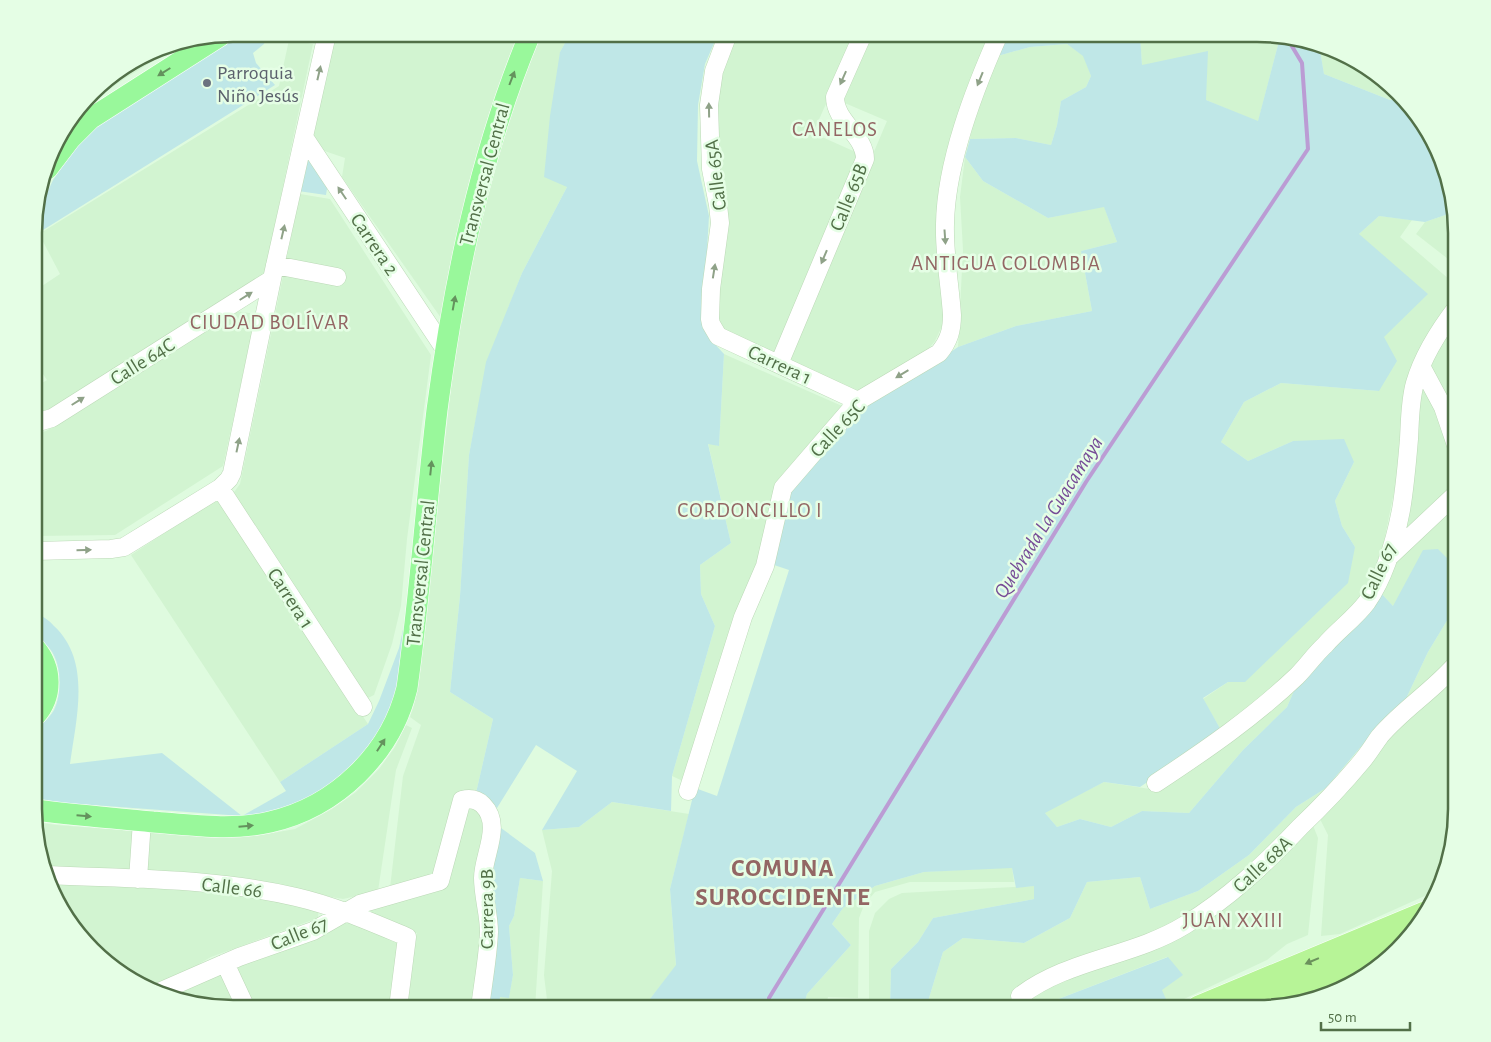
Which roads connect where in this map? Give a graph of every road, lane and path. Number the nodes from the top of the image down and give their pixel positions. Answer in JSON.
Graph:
{"nodes":[{"id":1,"x":326,"y":42,"type":"edge"},
{"id":2,"x":527,"y":42,"type":"edge"},
{"id":3,"x":725,"y":42,"type":"edge"},
{"id":4,"x":859,"y":42,"type":"edge"},
{"id":5,"x":995,"y":42,"type":"edge"},
{"id":6,"x":207,"y":44,"type":"edge"},
{"id":7,"x":304,"y":137,"type":"junction"},
{"id":8,"x":63,"y":147,"type":"edge"},
{"id":9,"x":274,"y":272,"type":"junction"},
{"id":10,"x":337,"y":277,"type":"dead end"},
{"id":11,"x":710,"y":319,"type":"joint"},
{"id":12,"x":1448,"y":327,"type":"edge"},
{"id":13,"x":446,"y":351,"type":"junction"},
{"id":14,"x":779,"y":364,"type":"junction"},
{"id":15,"x":1421,"y":366,"type":"junction"},
{"id":16,"x":858,"y":401,"type":"junction"},
{"id":17,"x":1448,"y":420,"type":"edge"},
{"id":18,"x":42,"y":421,"type":"edge"},
{"id":19,"x":220,"y":488,"type":"junction"},
{"id":20,"x":1448,"y":501,"type":"edge"},
{"id":21,"x":42,"y":551,"type":"edge"},
{"id":22,"x":1388,"y":558,"type":"junction"},
{"id":23,"x":42,"y":660,"type":"edge"},
{"id":24,"x":1448,"y":672,"type":"edge"},
{"id":25,"x":42,"y":706,"type":"edge"},
{"id":26,"x":363,"y":707,"type":"dead end"},
{"id":27,"x":1156,"y":783,"type":"dead end"},
{"id":28,"x":688,"y":790,"type":"dead end"},
{"id":29,"x":462,"y":800,"type":"joint"},
{"id":30,"x":42,"y":811,"type":"edge"},
{"id":31,"x":142,"y":821,"type":"junction"},
{"id":32,"x":55,"y":875,"type":"edge"},
{"id":33,"x":138,"y":879,"type":"junction"},
{"id":34,"x":346,"y":912,"type":"junction"},
{"id":35,"x":1413,"y":919,"type":"edge"},
{"id":36,"x":1357,"y":942,"type":"junction"},
{"id":37,"x":1381,"y":954,"type":"edge"},
{"id":38,"x":1376,"y":958,"type":"edge"},
{"id":39,"x":225,"y":963,"type":"junction"},
{"id":40,"x":169,"y":988,"type":"edge"},
{"id":41,"x":1020,"y":996,"type":"dead end"},
{"id":42,"x":1272,"y":999,"type":"edge"},
{"id":43,"x":242,"y":1000,"type":"edge"},
{"id":44,"x":399,"y":1000,"type":"edge"},
{"id":45,"x":481,"y":1000,"type":"edge"},
{"id":46,"x":1218,"y":1000,"type":"edge"}],
"edges":[{"from":7,"to":1,"type":"street","one_way":true},
{"from":13,"to":2,"type":"main road","name":"Transversal Central","one_way":true},
{"from":11,"to":3,"type":"street","name":"Calle 65A","one_way":true},
{"from":4,"to":14,"type":"street","name":"Calle 65B","one_way":true},
{"from":5,"to":16,"type":"street","name":"Calle 65C","one_way":true},
{"from":6,"to":8,"type":"main road","one_way":true},
{"from":9,"to":7,"type":"street","one_way":true},
{"from":13,"to":7,"type":"street","name":"Carrera 2","one_way":true},
{"from":9,"to":10,"type":"street"},
{"from":18,"to":9,"type":"street","name":"Calle 64C","one_way":true},
{"from":19,"to":9,"type":"street","one_way":true},
{"from":11,"to":14,"type":"street","name":"Carrera 1"},
{"from":12,"to":15,"type":"street","name":"Calle 67"},
{"from":31,"to":13,"type":"main road","name":"Transversal Central","one_way":true},
{"from":14,"to":16,"type":"street","name":"Carrera 1"},
{"from":15,"to":17,"type":"street"},
{"from":15,"to":22,"type":"street","name":"Calle 67"},
{"from":16,"to":28,"type":"street","name":"Calle 65C"},
{"from":21,"to":19,"type":"street","one_way":true},
{"from":19,"to":26,"type":"street","name":"Carrera 1"},
{"from":20,"to":22,"type":"street"},
{"from":22,"to":27,"type":"street","name":"Calle 67"},
{"from":23,"to":25,"type":"main road"},
{"from":24,"to":41,"type":"street","name":"Calle 68A"},
{"from":29,"to":34,"type":"street","name":"Calle 67"},
{"from":29,"to":45,"type":"street","name":"Carrera 9B"},
{"from":30,"to":31,"type":"main road","name":"Transversal Central","one_way":true},
{"from":31,"to":33,"type":"street"},
{"from":32,"to":33,"type":"street","name":"Calle 66"},
{"from":33,"to":34,"type":"street","name":"Calle 66"},
{"from":34,"to":39,"type":"street","name":"Calle 67"},
{"from":34,"to":44,"type":"street","name":"Calle 66"},
{"from":35,"to":36,"type":"highway"},
{"from":36,"to":37,"type":"street"},
{"from":36,"to":46,"type":"highway","one_way":true},
{"from":38,"to":42,"type":"highway"},
{"from":39,"to":40,"type":"street","name":"Calle 67"},
{"from":39,"to":43,"type":"street"}]}
